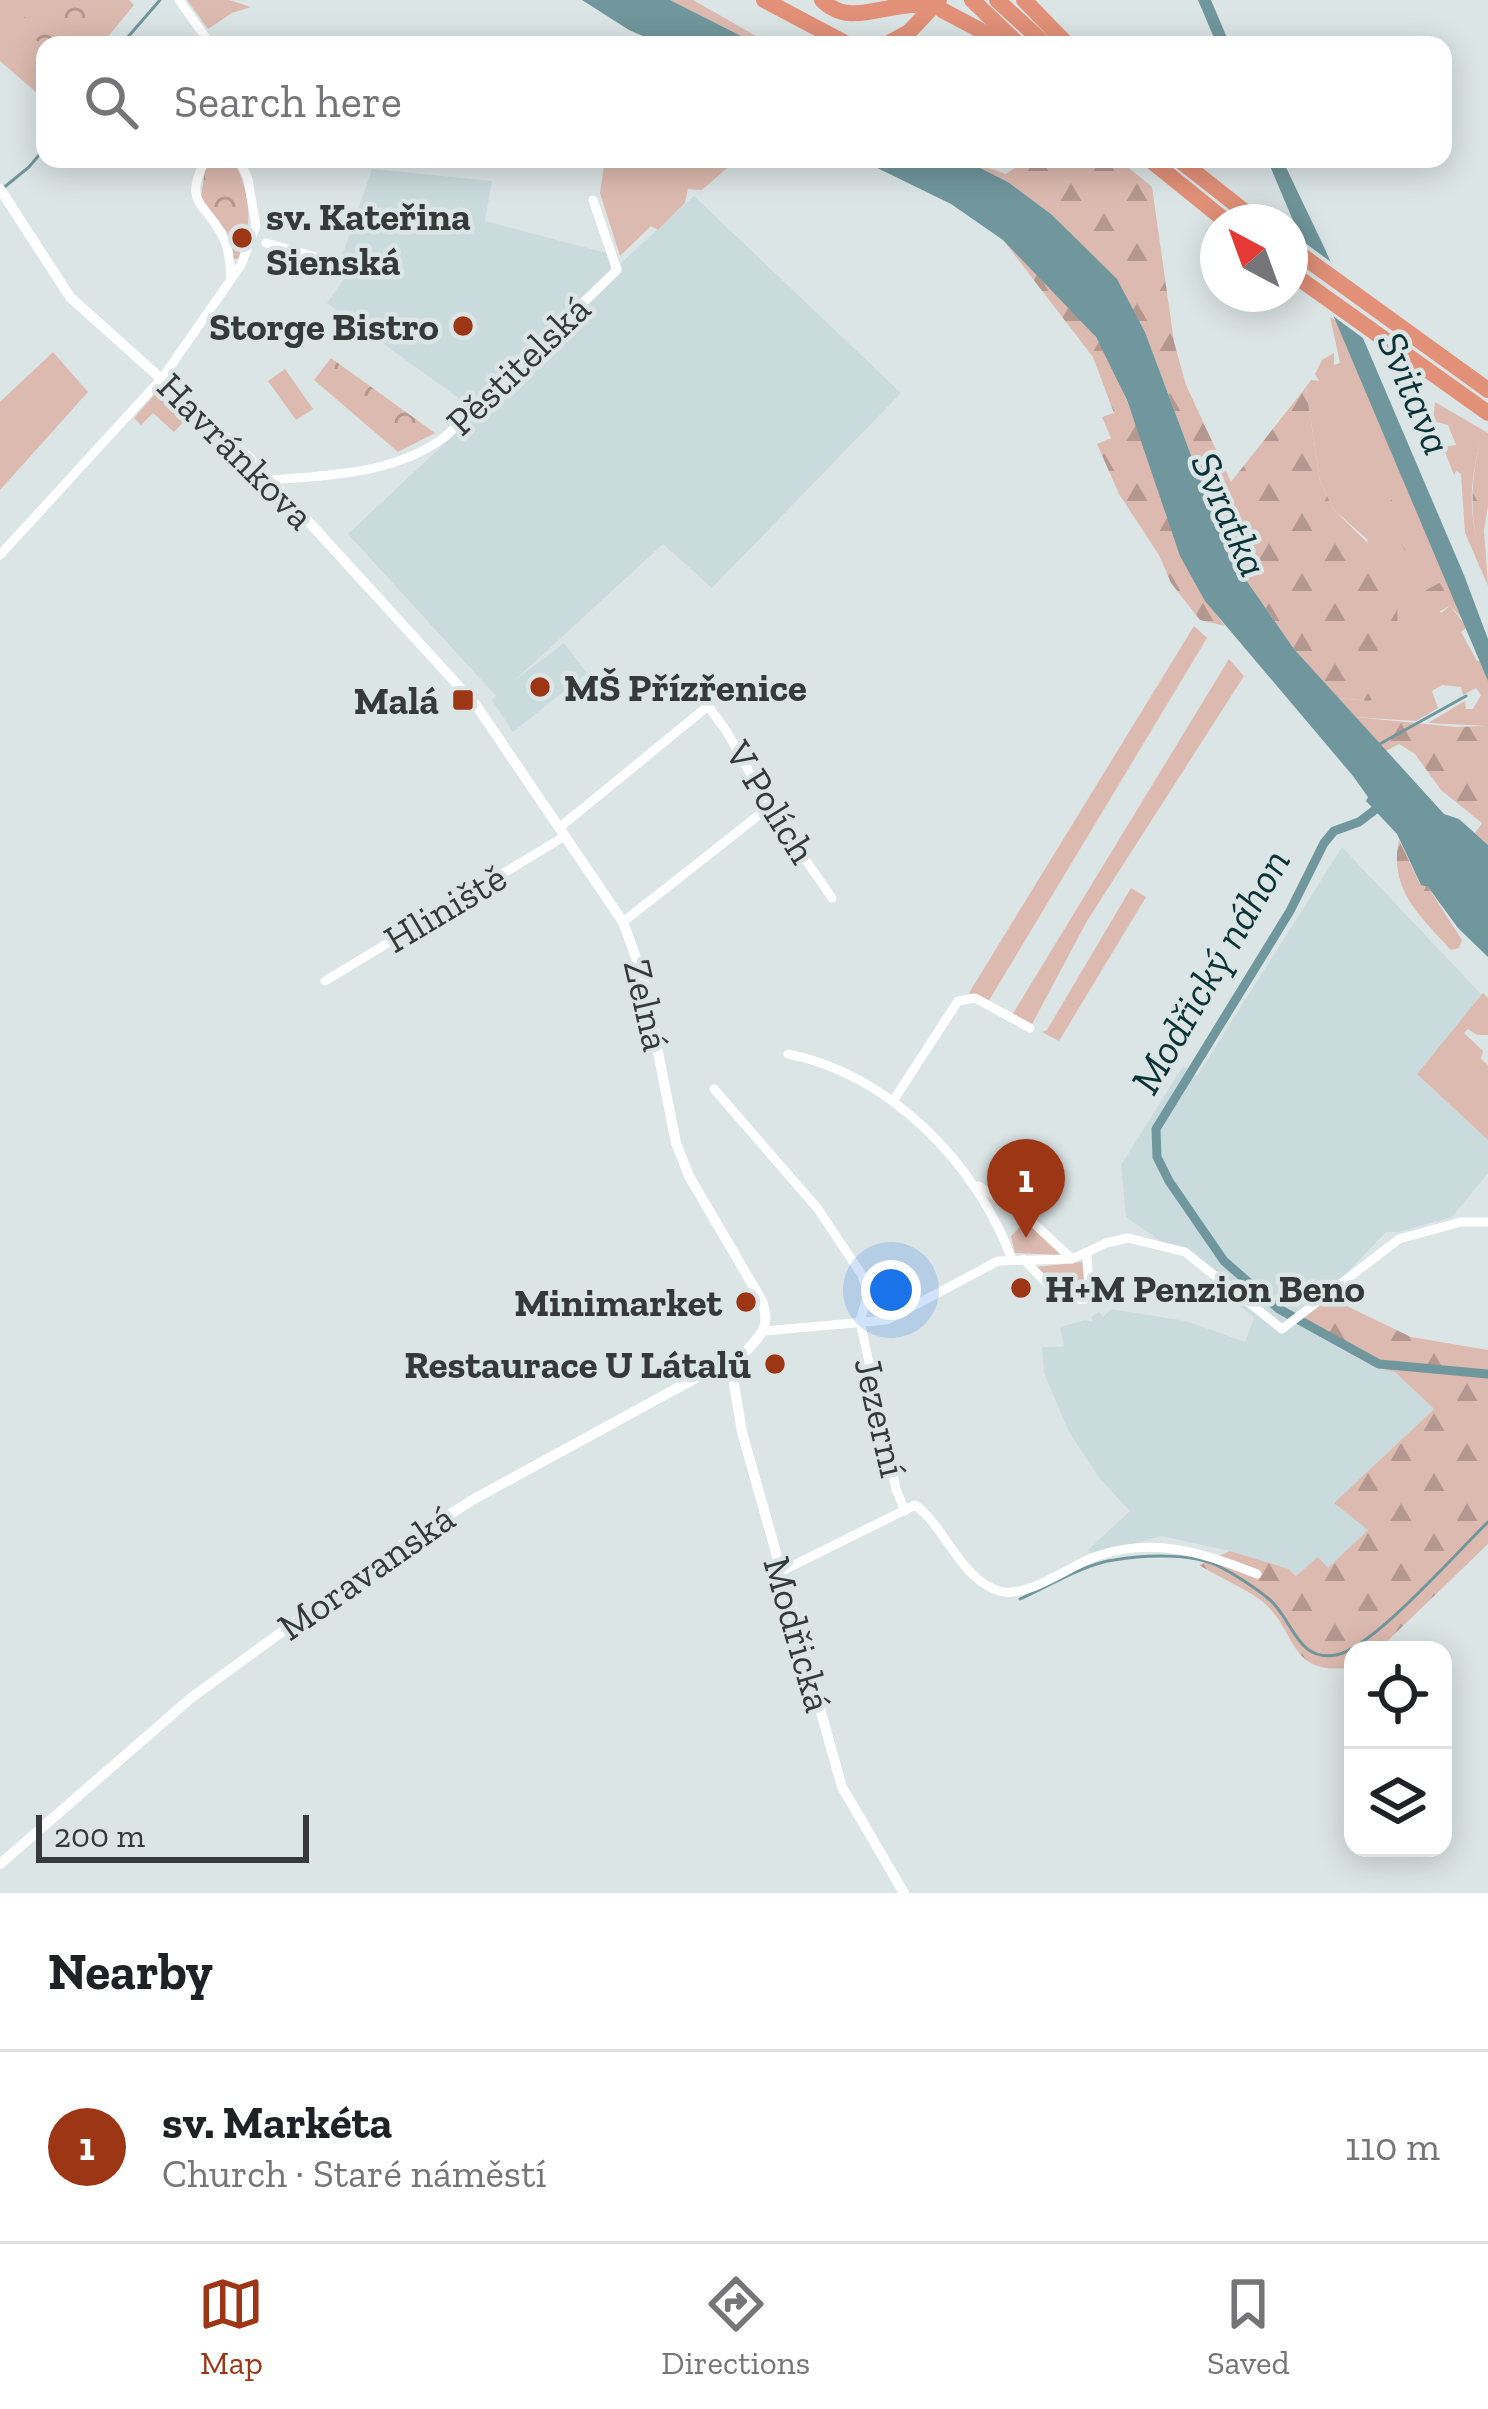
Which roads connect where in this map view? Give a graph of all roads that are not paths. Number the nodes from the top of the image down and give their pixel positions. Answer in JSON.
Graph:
{"nodes":[{"id":1,"x":179,"y":0,"type":"edge"},
{"id":2,"x":764,"y":0,"type":"edge"},
{"id":3,"x":822,"y":0,"type":"edge"},
{"id":4,"x":972,"y":0,"type":"edge"},
{"id":5,"x":997,"y":0,"type":"edge"},
{"id":6,"x":1024,"y":0,"type":"edge"},
{"id":7,"x":880,"y":4,"type":"edge"},
{"id":8,"x":936,"y":5,"type":"edge"},
{"id":9,"x":205,"y":36,"type":"edge"},
{"id":10,"x":832,"y":36,"type":"edge"},
{"id":11,"x":899,"y":36,"type":"edge"},
{"id":12,"x":992,"y":36,"type":"edge"},
{"id":13,"x":1010,"y":36,"type":"edge"},
{"id":14,"x":1036,"y":36,"type":"edge"},
{"id":15,"x":1059,"y":36,"type":"edge"},
{"id":16,"x":202,"y":168,"type":"edge"},
{"id":17,"x":241,"y":168,"type":"edge"},
{"id":18,"x":1160,"y":168,"type":"edge"},
{"id":19,"x":1189,"y":168,"type":"edge"},
{"id":20,"x":2,"y":194,"type":"edge"},
{"id":21,"x":593,"y":200,"type":"dead end"},
{"id":22,"x":1205,"y":204,"type":"edge"},
{"id":23,"x":1235,"y":204,"type":"edge"},
{"id":24,"x":259,"y":241,"type":"junction"},
{"id":25,"x":1308,"y":261,"type":"edge"},
{"id":26,"x":344,"y":265,"type":"dead end"},
{"id":27,"x":231,"y":280,"type":"junction"},
{"id":28,"x":1308,"y":286,"type":"edge"},
{"id":29,"x":163,"y":377,"type":"junction"},
{"id":30,"x":1488,"y":390,"type":"edge"},
{"id":31,"x":1488,"y":413,"type":"edge"},
{"id":32,"x":271,"y":480,"type":"junction"},
{"id":33,"x":0,"y":555,"type":"edge"},
{"id":34,"x":474,"y":702,"type":"joint"},
{"id":35,"x":769,"y":807,"type":"junction"},
{"id":36,"x":562,"y":832,"type":"junction"},
{"id":37,"x":832,"y":898,"type":"dead end"},
{"id":38,"x":623,"y":922,"type":"junction"},
{"id":39,"x":325,"y":981,"type":"dead end"},
{"id":40,"x":1030,"y":1028,"type":"dead end"},
{"id":41,"x":788,"y":1054,"type":"dead end"},
{"id":42,"x":714,"y":1089,"type":"dead end"},
{"id":43,"x":893,"y":1101,"type":"junction"},
{"id":44,"x":975,"y":1183,"type":"junction"},
{"id":45,"x":1027,"y":1217,"type":"junction"},
{"id":46,"x":1488,"y":1222,"type":"edge"},
{"id":47,"x":1004,"y":1238,"type":"junction"},
{"id":48,"x":1087,"y":1255,"type":"junction"},
{"id":49,"x":1072,"y":1258,"type":"junction"},
{"id":50,"x":1018,"y":1260,"type":"junction"},
{"id":51,"x":860,"y":1322,"type":"junction"},
{"id":52,"x":765,"y":1330,"type":"junction"},
{"id":53,"x":730,"y":1360,"type":"junction"},
{"id":54,"x":905,"y":1511,"type":"junction"},
{"id":55,"x":781,"y":1572,"type":"junction"},
{"id":56,"x":1257,"y":1574,"type":"dead end"},
{"id":57,"x":0,"y":1864,"type":"edge"},
{"id":58,"x":904,"y":1893,"type":"edge"}],
"edges":[{"from":1,"to":9,"type":"street"},
{"from":2,"to":10,"type":"highway"},
{"from":3,"to":7,"type":"highway"},
{"from":4,"to":13,"type":"highway"},
{"from":5,"to":14,"type":"highway"},
{"from":6,"to":15,"type":"highway"},
{"from":7,"to":8,"type":"highway"},
{"from":8,"to":11,"type":"highway"},
{"from":8,"to":12,"type":"highway"},
{"from":16,"to":27,"type":"street"},
{"from":17,"to":24,"type":"street"},
{"from":18,"to":22,"type":"highway"},
{"from":19,"to":23,"type":"highway"},
{"from":20,"to":29,"type":"street","name":"Havránkova"},
{"from":21,"to":32,"type":"street","name":"Pěstitelská"},
{"from":24,"to":26,"type":"street"},
{"from":24,"to":27,"type":"street"},
{"from":25,"to":30,"type":"highway"},
{"from":27,"to":29,"type":"street"},
{"from":28,"to":31,"type":"highway"},
{"from":29,"to":32,"type":"street","name":"Havránkova"},
{"from":29,"to":33,"type":"street"},
{"from":32,"to":34,"type":"street","name":"Havránkova"},
{"from":34,"to":36,"type":"street","name":"Zelná"},
{"from":35,"to":36,"type":"street","name":"V Polích"},
{"from":35,"to":37,"type":"street","name":"V Polích"},
{"from":35,"to":38,"type":"street"},
{"from":36,"to":38,"type":"street","name":"Zelná"},
{"from":36,"to":39,"type":"street","name":"Hliniště"},
{"from":38,"to":52,"type":"street","name":"Zelná"},
{"from":40,"to":43,"type":"street"},
{"from":41,"to":43,"type":"street"},
{"from":42,"to":51,"type":"street","name":"Jezerní"},
{"from":43,"to":44,"type":"street"},
{"from":44,"to":45,"type":"street"},
{"from":44,"to":47,"type":"street"},
{"from":45,"to":47,"type":"street"},
{"from":45,"to":49,"type":"street"},
{"from":46,"to":48,"type":"street"},
{"from":47,"to":50,"type":"street"},
{"from":48,"to":49,"type":"street"},
{"from":48,"to":50,"type":"street"},
{"from":49,"to":50,"type":"street"},
{"from":50,"to":51,"type":"street"},
{"from":51,"to":52,"type":"street"},
{"from":51,"to":54,"type":"street","name":"Jezerní"},
{"from":52,"to":53,"type":"street","name":"Moravanská"},
{"from":53,"to":55,"type":"street","name":"Modřická"},
{"from":53,"to":57,"type":"street","name":"Moravanská"},
{"from":54,"to":55,"type":"street","name":"Jezerní"},
{"from":54,"to":56,"type":"street","name":"Jezerní"},
{"from":55,"to":58,"type":"street","name":"Modřická"}]}
